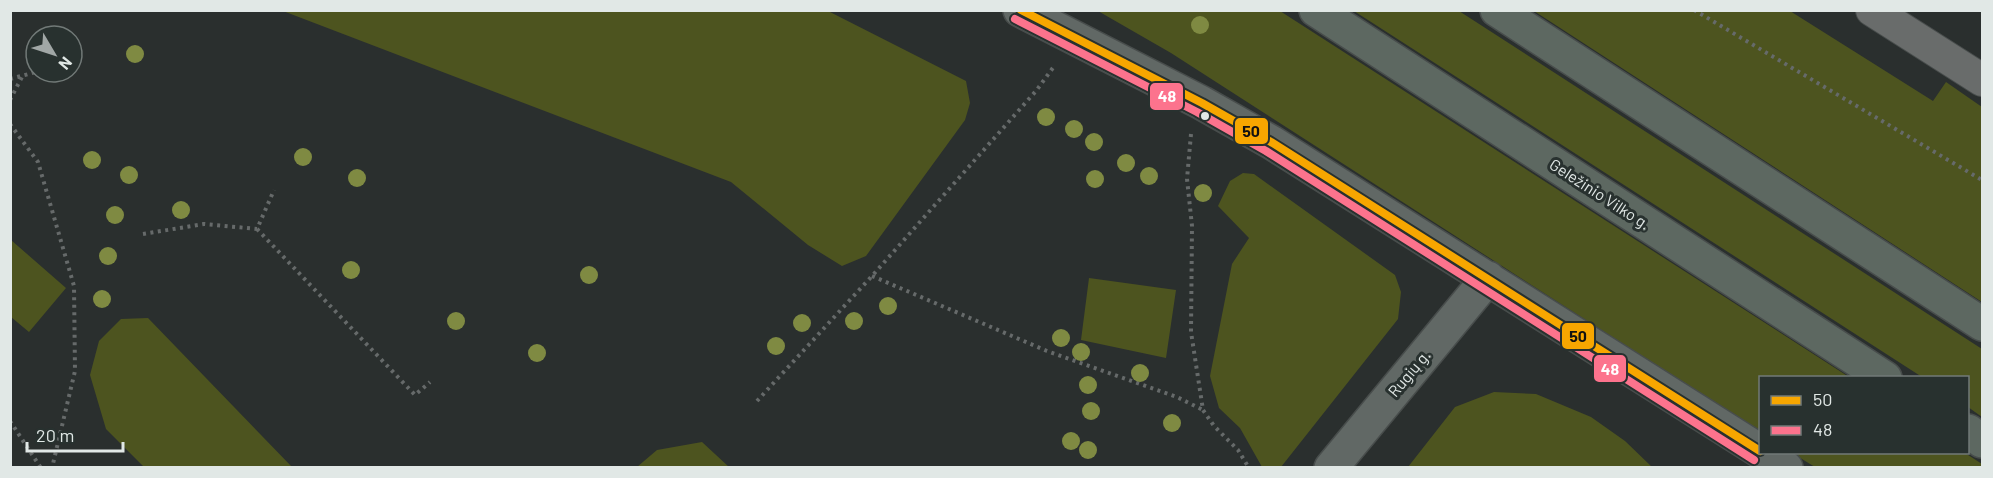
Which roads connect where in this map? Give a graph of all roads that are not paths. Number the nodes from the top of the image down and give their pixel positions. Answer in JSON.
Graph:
{"nodes":[{"id":1,"x":1020,"y":10,"type":"edge"},
{"id":2,"x":1316,"y":10,"type":"edge"},
{"id":3,"x":1497,"y":10,"type":"edge"},
{"id":4,"x":1872,"y":10,"type":"edge"},
{"id":5,"x":1983,"y":80,"type":"edge"},
{"id":6,"x":1488,"y":278,"type":"junction"},
{"id":7,"x":1983,"y":324,"type":"edge"},
{"id":8,"x":1882,"y":376,"type":"edge"},
{"id":9,"x":1969,"y":432,"type":"edge"},
{"id":10,"x":1983,"y":441,"type":"edge"},
{"id":11,"x":1759,"y":451,"type":"edge"},
{"id":12,"x":1764,"y":454,"type":"edge"},
{"id":13,"x":1330,"y":468,"type":"edge"},
{"id":14,"x":1786,"y":468,"type":"edge"}],
"edges":[{"from":1,"to":6,"type":"street"},
{"from":2,"to":8,"type":"highway","name":"Geležinio Vilko g."},
{"from":3,"to":7,"type":"highway"},
{"from":4,"to":5,"type":"street"},
{"from":6,"to":11,"type":"street"},
{"from":6,"to":13,"type":"street","name":"Rugių g."},
{"from":9,"to":10,"type":"highway"},
{"from":12,"to":14,"type":"street"}]}
